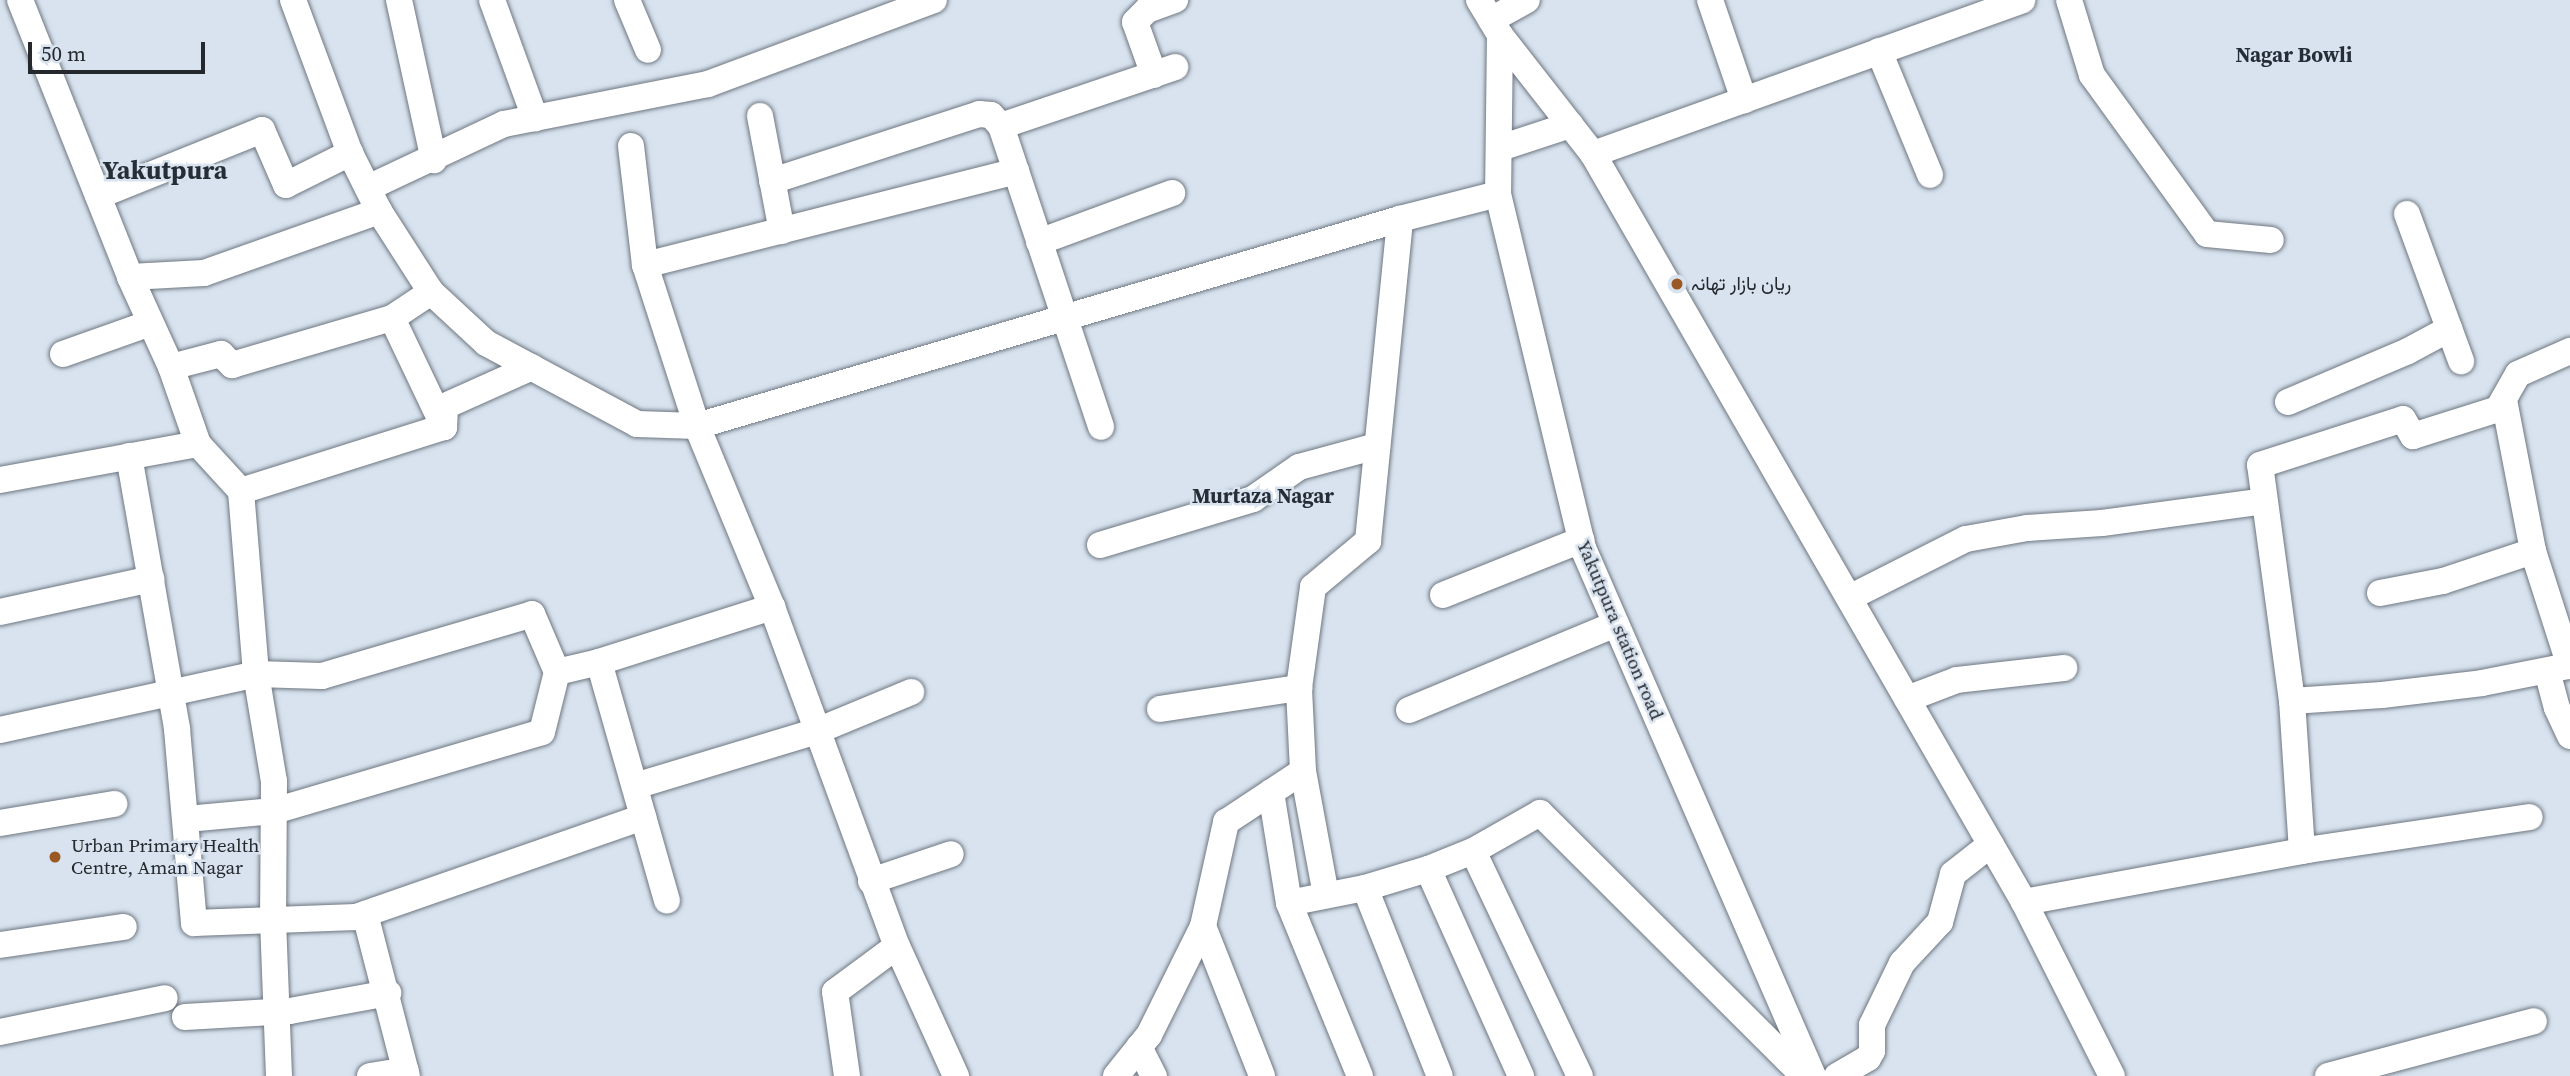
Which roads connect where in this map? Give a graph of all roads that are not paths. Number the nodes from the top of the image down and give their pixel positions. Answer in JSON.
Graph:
{"nodes":[{"id":1,"x":20,"y":0,"type":"edge"},
{"id":2,"x":293,"y":0,"type":"edge"},
{"id":3,"x":399,"y":0,"type":"edge"},
{"id":4,"x":492,"y":0,"type":"edge"},
{"id":5,"x":627,"y":0,"type":"edge"},
{"id":6,"x":934,"y":0,"type":"edge"},
{"id":7,"x":1175,"y":0,"type":"edge"},
{"id":8,"x":1527,"y":0,"type":"edge"},
{"id":9,"x":1710,"y":0,"type":"edge"},
{"id":10,"x":2022,"y":0,"type":"edge"},
{"id":11,"x":2069,"y":0,"type":"edge"},
{"id":12,"x":1490,"y":18,"type":"edge"},
{"id":13,"x":648,"y":50,"type":"dead end"},
{"id":14,"x":1879,"y":51,"type":"junction"},
{"id":15,"x":1744,"y":100,"type":"junction"},
{"id":16,"x":760,"y":116,"type":"dead end"},
{"id":17,"x":535,"y":118,"type":"junction"},
{"id":18,"x":1570,"y":125,"type":"junction"},
{"id":19,"x":1001,"y":126,"type":"junction"},
{"id":20,"x":631,"y":146,"type":"dead end"},
{"id":21,"x":1500,"y":148,"type":"junction"},
{"id":22,"x":350,"y":153,"type":"junction"},
{"id":23,"x":1593,"y":154,"type":"junction"},
{"id":24,"x":435,"y":160,"type":"junction"},
{"id":25,"x":1016,"y":171,"type":"junction"},
{"id":26,"x":1930,"y":175,"type":"dead end"},
{"id":27,"x":772,"y":181,"type":"junction"},
{"id":28,"x":1172,"y":193,"type":"dead end"},
{"id":29,"x":1498,"y":194,"type":"junction"},
{"id":30,"x":98,"y":196,"type":"junction"},
{"id":31,"x":374,"y":200,"type":"junction"},
{"id":32,"x":2407,"y":214,"type":"dead end"},
{"id":33,"x":1400,"y":219,"type":"junction"},
{"id":34,"x":782,"y":231,"type":"junction"},
{"id":35,"x":2271,"y":240,"type":"dead end"},
{"id":36,"x":1039,"y":242,"type":"junction"},
{"id":37,"x":645,"y":265,"type":"junction"},
{"id":38,"x":131,"y":277,"type":"junction"},
{"id":39,"x":431,"y":292,"type":"junction"},
{"id":40,"x":392,"y":318,"type":"junction"},
{"id":41,"x":1064,"y":320,"type":"junction"},
{"id":42,"x":150,"y":323,"type":"junction"},
{"id":43,"x":2449,"y":329,"type":"junction"},
{"id":44,"x":2570,"y":351,"type":"edge"},
{"id":45,"x":63,"y":354,"type":"dead end"},
{"id":46,"x":2461,"y":361,"type":"dead end"},
{"id":47,"x":171,"y":367,"type":"junction"},
{"id":48,"x":532,"y":367,"type":"junction"},
{"id":49,"x":2504,"y":400,"type":"junction"},
{"id":50,"x":2288,"y":402,"type":"dead end"},
{"id":51,"x":697,"y":426,"type":"junction"},
{"id":52,"x":444,"y":427,"type":"junction"},
{"id":53,"x":1101,"y":427,"type":"dead end"},
{"id":54,"x":198,"y":444,"type":"junction"},
{"id":55,"x":1377,"y":446,"type":"junction"},
{"id":56,"x":129,"y":456,"type":"junction"},
{"id":57,"x":0,"y":480,"type":"edge"},
{"id":58,"x":241,"y":491,"type":"junction"},
{"id":59,"x":2265,"y":501,"type":"junction"},
{"id":60,"x":1581,"y":540,"type":"junction"},
{"id":61,"x":1100,"y":545,"type":"dead end"},
{"id":62,"x":2533,"y":551,"type":"junction"},
{"id":63,"x":151,"y":579,"type":"junction"},
{"id":64,"x":2380,"y":593,"type":"dead end"},
{"id":65,"x":1443,"y":595,"type":"dead end"},
{"id":66,"x":1849,"y":598,"type":"junction"},
{"id":67,"x":772,"y":607,"type":"junction"},
{"id":68,"x":0,"y":612,"type":"edge"},
{"id":69,"x":1616,"y":624,"type":"junction"},
{"id":70,"x":599,"y":662,"type":"junction"},
{"id":71,"x":2064,"y":667,"type":"dead end"},
{"id":72,"x":2562,"y":668,"type":"edge"},
{"id":73,"x":557,"y":672,"type":"junction"},
{"id":74,"x":256,"y":674,"type":"junction"},
{"id":75,"x":1299,"y":688,"type":"junction"},
{"id":76,"x":911,"y":692,"type":"dead end"},
{"id":77,"x":171,"y":693,"type":"junction"},
{"id":78,"x":1907,"y":699,"type":"junction"},
{"id":79,"x":2292,"y":701,"type":"junction"},
{"id":80,"x":1160,"y":709,"type":"dead end"},
{"id":81,"x":1409,"y":710,"type":"dead end"},
{"id":82,"x":0,"y":730,"type":"edge"},
{"id":83,"x":817,"y":731,"type":"junction"},
{"id":84,"x":2570,"y":736,"type":"edge"},
{"id":85,"x":1303,"y":771,"type":"junction"},
{"id":86,"x":635,"y":786,"type":"junction"},
{"id":87,"x":1271,"y":792,"type":"junction"},
{"id":88,"x":114,"y":804,"type":"dead end"},
{"id":89,"x":274,"y":811,"type":"junction"},
{"id":90,"x":643,"y":817,"type":"junction"},
{"id":91,"x":2530,"y":817,"type":"dead end"},
{"id":92,"x":187,"y":820,"type":"junction"},
{"id":93,"x":0,"y":823,"type":"edge"},
{"id":94,"x":1991,"y":844,"type":"junction"},
{"id":95,"x":1473,"y":851,"type":"junction"},
{"id":96,"x":2302,"y":851,"type":"junction"},
{"id":97,"x":951,"y":854,"type":"dead end"},
{"id":98,"x":1428,"y":869,"type":"junction"},
{"id":99,"x":871,"y":881,"type":"junction"},
{"id":100,"x":1365,"y":888,"type":"junction"},
{"id":101,"x":1326,"y":895,"type":"junction"},
{"id":102,"x":667,"y":900,"type":"dead end"},
{"id":103,"x":2024,"y":902,"type":"junction"},
{"id":104,"x":1289,"y":903,"type":"junction"},
{"id":105,"x":365,"y":914,"type":"junction"},
{"id":106,"x":273,"y":920,"type":"junction"},
{"id":107,"x":1203,"y":926,"type":"junction"},
{"id":108,"x":124,"y":927,"type":"dead end"},
{"id":109,"x":0,"y":945,"type":"edge"},
{"id":110,"x":897,"y":946,"type":"junction"},
{"id":111,"x":388,"y":993,"type":"junction"},
{"id":112,"x":165,"y":998,"type":"dead end"},
{"id":113,"x":276,"y":1012,"type":"junction"},
{"id":114,"x":185,"y":1017,"type":"dead end"},
{"id":115,"x":2534,"y":1021,"type":"dead end"},
{"id":116,"x":0,"y":1032,"type":"edge"},
{"id":117,"x":1139,"y":1047,"type":"junction"},
{"id":118,"x":407,"y":1073,"type":"edge"},
{"id":119,"x":279,"y":1076,"type":"edge"},
{"id":120,"x":370,"y":1076,"type":"edge"},
{"id":121,"x":847,"y":1076,"type":"edge"},
{"id":122,"x":956,"y":1076,"type":"edge"},
{"id":123,"x":1116,"y":1076,"type":"edge"},
{"id":124,"x":1154,"y":1076,"type":"edge"},
{"id":125,"x":1262,"y":1076,"type":"edge"},
{"id":126,"x":1360,"y":1076,"type":"edge"},
{"id":127,"x":1440,"y":1076,"type":"edge"},
{"id":128,"x":1521,"y":1076,"type":"edge"},
{"id":129,"x":1580,"y":1076,"type":"edge"},
{"id":130,"x":1804,"y":1076,"type":"edge"},
{"id":131,"x":1812,"y":1076,"type":"edge"},
{"id":132,"x":1837,"y":1076,"type":"edge"},
{"id":133,"x":2112,"y":1076,"type":"edge"},
{"id":134,"x":2328,"y":1076,"type":"edge"}],
"edges":[{"from":1,"to":30,"type":"street"},
{"from":2,"to":22,"type":"street"},
{"from":3,"to":24,"type":"street"},
{"from":4,"to":17,"type":"street"},
{"from":5,"to":13,"type":"street"},
{"from":6,"to":17,"type":"street"},
{"from":7,"to":19,"type":"street"},
{"from":8,"to":12,"type":"street"},
{"from":9,"to":15,"type":"street"},
{"from":10,"to":14,"type":"street"},
{"from":11,"to":35,"type":"street"},
{"from":12,"to":18,"type":"street"},
{"from":12,"to":21,"type":"street","name":"Yakutpura station road"},
{"from":14,"to":15,"type":"street"},
{"from":14,"to":26,"type":"street"},
{"from":15,"to":23,"type":"street"},
{"from":16,"to":27,"type":"street"},
{"from":17,"to":24,"type":"street"},
{"from":18,"to":21,"type":"street"},
{"from":18,"to":23,"type":"street"},
{"from":19,"to":25,"type":"street"},
{"from":19,"to":27,"type":"street"},
{"from":20,"to":37,"type":"street"},
{"from":21,"to":29,"type":"street","name":"Yakutpura station road"},
{"from":22,"to":30,"type":"street"},
{"from":22,"to":31,"type":"street"},
{"from":23,"to":66,"type":"street"},
{"from":24,"to":31,"type":"street"},
{"from":25,"to":34,"type":"street"},
{"from":25,"to":36,"type":"street"},
{"from":27,"to":34,"type":"street"},
{"from":28,"to":36,"type":"street"},
{"from":29,"to":33,"type":"street"},
{"from":29,"to":60,"type":"street","name":"Yakutpura station road"},
{"from":30,"to":38,"type":"street"},
{"from":31,"to":38,"type":"street"},
{"from":31,"to":39,"type":"street"},
{"from":32,"to":43,"type":"street"},
{"from":33,"to":41,"type":"street"},
{"from":33,"to":55,"type":"street"},
{"from":34,"to":37,"type":"street"},
{"from":36,"to":41,"type":"street"},
{"from":37,"to":51,"type":"street"},
{"from":38,"to":42,"type":"street"},
{"from":39,"to":40,"type":"street"},
{"from":39,"to":48,"type":"street"},
{"from":40,"to":47,"type":"street"},
{"from":40,"to":52,"type":"street"},
{"from":41,"to":51,"type":"street"},
{"from":41,"to":53,"type":"street"},
{"from":42,"to":45,"type":"street"},
{"from":42,"to":47,"type":"street"},
{"from":43,"to":46,"type":"street"},
{"from":43,"to":50,"type":"street"},
{"from":44,"to":49,"type":"street"},
{"from":47,"to":54,"type":"street"},
{"from":48,"to":51,"type":"street"},
{"from":48,"to":52,"type":"street"},
{"from":49,"to":59,"type":"street"},
{"from":49,"to":62,"type":"street"},
{"from":51,"to":67,"type":"street"},
{"from":52,"to":58,"type":"street"},
{"from":54,"to":56,"type":"street"},
{"from":54,"to":58,"type":"street"},
{"from":55,"to":61,"type":"street"},
{"from":55,"to":75,"type":"street"},
{"from":56,"to":57,"type":"street"},
{"from":56,"to":63,"type":"street"},
{"from":58,"to":74,"type":"street"},
{"from":59,"to":66,"type":"street"},
{"from":59,"to":79,"type":"street"},
{"from":60,"to":65,"type":"street"},
{"from":60,"to":69,"type":"street","name":"Yakutpura station road"},
{"from":62,"to":64,"type":"street"},
{"from":62,"to":72,"type":"street"},
{"from":63,"to":68,"type":"street"},
{"from":63,"to":77,"type":"street"},
{"from":66,"to":78,"type":"street"},
{"from":67,"to":70,"type":"street"},
{"from":67,"to":83,"type":"street"},
{"from":69,"to":81,"type":"street"},
{"from":69,"to":131,"type":"street","name":"Yakutpura station road"},
{"from":70,"to":73,"type":"street"},
{"from":70,"to":86,"type":"street"},
{"from":71,"to":78,"type":"street"},
{"from":72,"to":79,"type":"street"},
{"from":72,"to":84,"type":"street"},
{"from":73,"to":74,"type":"street"},
{"from":73,"to":89,"type":"street"},
{"from":74,"to":77,"type":"street"},
{"from":74,"to":89,"type":"street"},
{"from":75,"to":80,"type":"street"},
{"from":75,"to":85,"type":"street"},
{"from":76,"to":83,"type":"street"},
{"from":77,"to":82,"type":"street"},
{"from":77,"to":92,"type":"street"},
{"from":78,"to":94,"type":"street"},
{"from":79,"to":96,"type":"street"},
{"from":83,"to":86,"type":"street"},
{"from":83,"to":99,"type":"street"},
{"from":85,"to":87,"type":"street"},
{"from":85,"to":101,"type":"street"},
{"from":86,"to":90,"type":"street"},
{"from":87,"to":104,"type":"street"},
{"from":87,"to":107,"type":"street"},
{"from":88,"to":93,"type":"street"},
{"from":89,"to":92,"type":"street"},
{"from":89,"to":106,"type":"street"},
{"from":90,"to":102,"type":"street"},
{"from":90,"to":105,"type":"street"},
{"from":91,"to":96,"type":"street"},
{"from":92,"to":106,"type":"street"},
{"from":94,"to":103,"type":"street"},
{"from":94,"to":132,"type":"street"},
{"from":95,"to":98,"type":"street"},
{"from":95,"to":129,"type":"street"},
{"from":95,"to":130,"type":"street"},
{"from":96,"to":103,"type":"street"},
{"from":97,"to":99,"type":"street"},
{"from":98,"to":100,"type":"street"},
{"from":98,"to":128,"type":"street"},
{"from":99,"to":110,"type":"street"},
{"from":100,"to":101,"type":"street"},
{"from":100,"to":127,"type":"street"},
{"from":101,"to":104,"type":"street"},
{"from":103,"to":133,"type":"street"},
{"from":104,"to":126,"type":"street"},
{"from":105,"to":106,"type":"street"},
{"from":105,"to":111,"type":"street"},
{"from":106,"to":113,"type":"street"},
{"from":107,"to":117,"type":"street"},
{"from":107,"to":125,"type":"street"},
{"from":108,"to":109,"type":"street"},
{"from":110,"to":121,"type":"street"},
{"from":110,"to":122,"type":"street"},
{"from":111,"to":113,"type":"street"},
{"from":111,"to":118,"type":"street"},
{"from":112,"to":116,"type":"street"},
{"from":113,"to":114,"type":"street"},
{"from":113,"to":119,"type":"street"},
{"from":115,"to":134,"type":"street"},
{"from":117,"to":123,"type":"street"},
{"from":117,"to":124,"type":"street"},
{"from":118,"to":120,"type":"street"}]}
